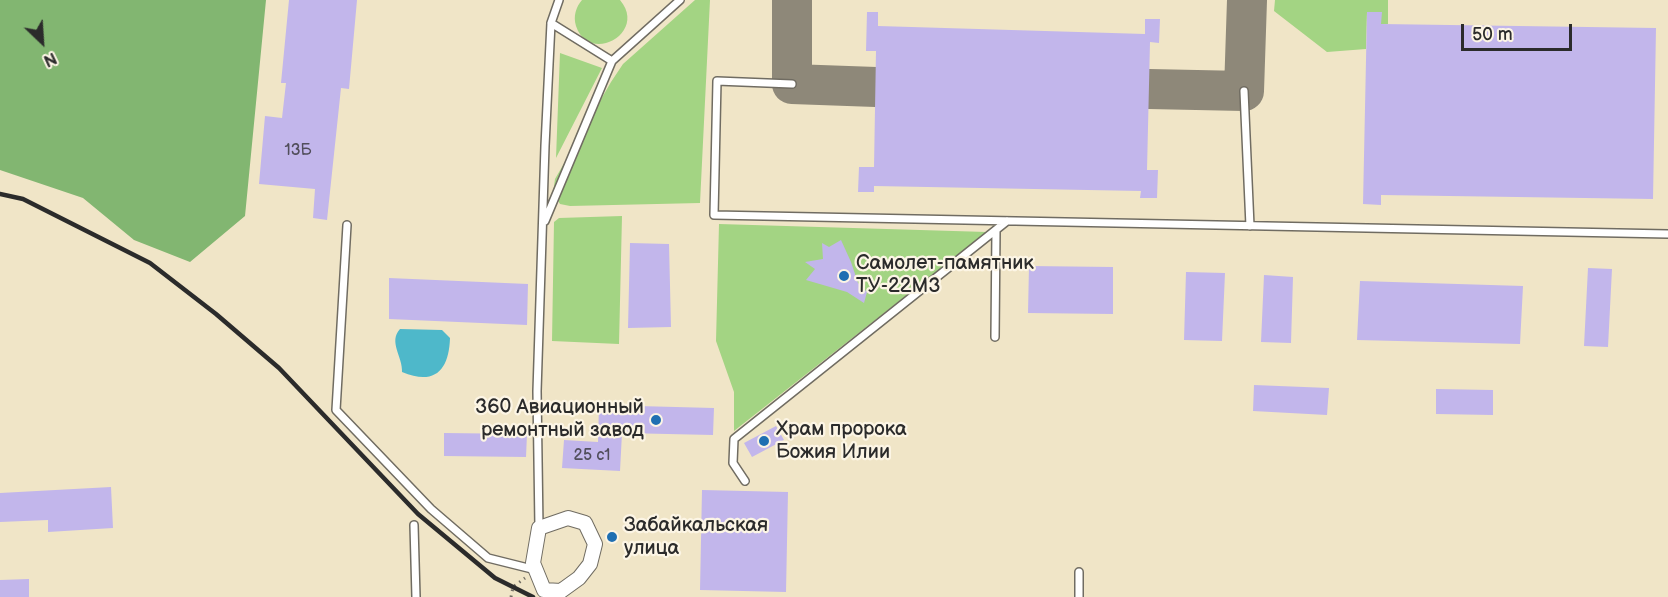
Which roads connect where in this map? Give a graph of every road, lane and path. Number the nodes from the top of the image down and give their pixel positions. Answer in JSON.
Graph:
{"nodes":[{"id":1,"x":559,"y":0,"type":"edge"},
{"id":2,"x":680,"y":0,"type":"edge"},
{"id":3,"x":550,"y":23,"type":"junction"},
{"id":4,"x":612,"y":61,"type":"junction"},
{"id":5,"x":792,"y":84,"type":"dead end"},
{"id":6,"x":1244,"y":91,"type":"dead end"},
{"id":7,"x":1007,"y":221,"type":"junction"},
{"id":8,"x":347,"y":225,"type":"dead end"},
{"id":9,"x":542,"y":226,"type":"junction"},
{"id":10,"x":1250,"y":226,"type":"junction"},
{"id":11,"x":996,"y":230,"type":"junction"},
{"id":12,"x":1668,"y":234,"type":"edge"},
{"id":13,"x":995,"y":337,"type":"dead end"},
{"id":14,"x":744,"y":481,"type":"dead end"},
{"id":15,"x":414,"y":525,"type":"dead end"},
{"id":16,"x":539,"y":528,"type":"junction"},
{"id":17,"x":536,"y":570,"type":"junction"},
{"id":18,"x":1079,"y":572,"type":"dead end"},
{"id":19,"x":541,"y":593,"type":"edge"},
{"id":20,"x":416,"y":597,"type":"edge"},
{"id":21,"x":511,"y":597,"type":"edge"},
{"id":22,"x":1079,"y":597,"type":"edge"}],
"edges":[{"from":1,"to":3,"type":"lane"},
{"from":2,"to":4,"type":"lane"},
{"from":3,"to":4,"type":"lane"},
{"from":3,"to":9,"type":"lane"},
{"from":4,"to":9,"type":"lane"},
{"from":5,"to":7,"type":"lane"},
{"from":6,"to":10,"type":"lane"},
{"from":7,"to":10,"type":"lane"},
{"from":7,"to":11,"type":"lane"},
{"from":8,"to":17,"type":"lane"},
{"from":9,"to":16,"type":"lane"},
{"from":10,"to":12,"type":"lane"},
{"from":11,"to":13,"type":"lane"},
{"from":11,"to":14,"type":"lane"},
{"from":15,"to":20,"type":"lane"},
{"from":16,"to":17,"type":"street"},
{"from":16,"to":19,"type":"street"},
{"from":17,"to":19,"type":"street"},
{"from":17,"to":21,"type":"path"},
{"from":18,"to":22,"type":"lane"}]}
